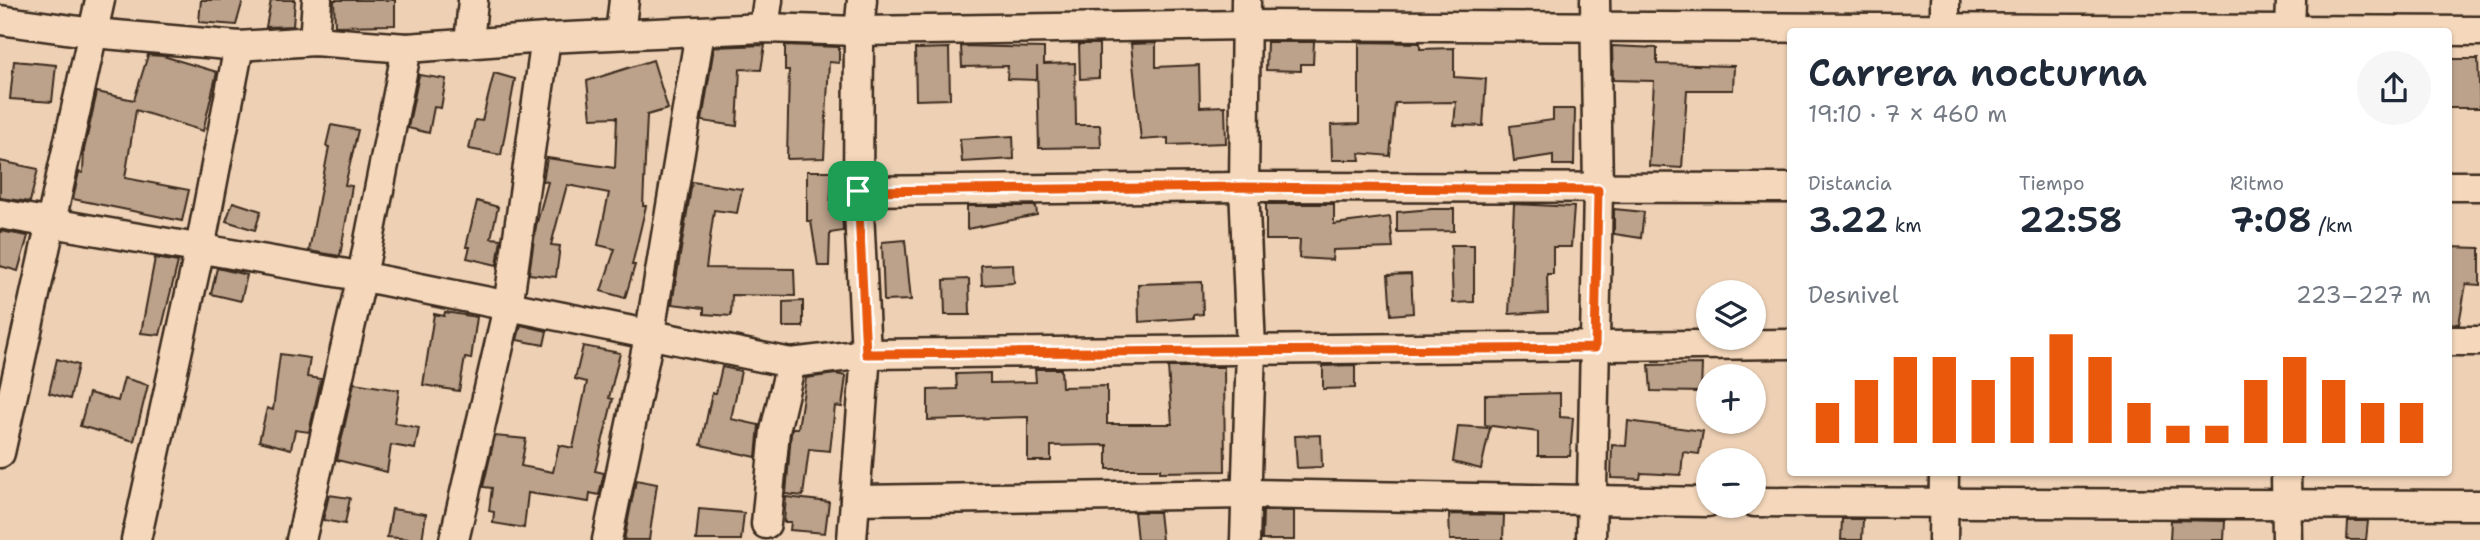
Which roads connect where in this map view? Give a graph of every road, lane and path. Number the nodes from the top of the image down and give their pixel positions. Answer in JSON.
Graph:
{"nodes":[{"id":1,"x":100,"y":0,"type":"edge"},
{"id":2,"x":317,"y":0,"type":"edge"},
{"id":3,"x":473,"y":0,"type":"edge"},
{"id":4,"x":624,"y":0,"type":"edge"},
{"id":5,"x":768,"y":0,"type":"edge"},
{"id":6,"x":862,"y":0,"type":"edge"},
{"id":7,"x":2291,"y":0,"type":"edge"},
{"id":8,"x":1247,"y":12,"type":"edge"},
{"id":9,"x":1595,"y":13,"type":"edge"},
{"id":10,"x":1945,"y":19,"type":"edge"},
{"id":11,"x":0,"y":20,"type":"edge"},
{"id":12,"x":764,"y":28,"type":"junction"},
{"id":13,"x":2204,"y":28,"type":"edge"},
{"id":14,"x":2290,"y":28,"type":"edge"},
{"id":15,"x":859,"y":31,"type":"junction"},
{"id":16,"x":2452,"y":31,"type":"edge"},
{"id":17,"x":2480,"y":31,"type":"edge"},
{"id":18,"x":700,"y":32,"type":"junction"},
{"id":19,"x":94,"y":33,"type":"junction"},
{"id":20,"x":620,"y":34,"type":"junction"},
{"id":21,"x":546,"y":38,"type":"junction"},
{"id":22,"x":314,"y":41,"type":"junction"},
{"id":23,"x":469,"y":44,"type":"junction"},
{"id":24,"x":239,"y":46,"type":"junction"},
{"id":25,"x":407,"y":48,"type":"junction"},
{"id":26,"x":2452,"y":186,"type":"edge"},
{"id":27,"x":2480,"y":186,"type":"edge"},
{"id":28,"x":1244,"y":187,"type":"junction"},
{"id":29,"x":1787,"y":188,"type":"edge"},
{"id":30,"x":1598,"y":190,"type":"junction"},
{"id":31,"x":858,"y":191,"type":"junction"},
{"id":32,"x":0,"y":214,"type":"edge"},
{"id":33,"x":52,"y":223,"type":"junction"},
{"id":34,"x":200,"y":248,"type":"junction"},
{"id":35,"x":362,"y":276,"type":"junction"},
{"id":36,"x":508,"y":307,"type":"junction"},
{"id":37,"x":650,"y":332,"type":"junction"},
{"id":38,"x":2452,"y":341,"type":"edge"},
{"id":39,"x":2480,"y":341,"type":"edge"},
{"id":40,"x":1787,"y":344,"type":"edge"},
{"id":41,"x":1251,"y":348,"type":"junction"},
{"id":42,"x":1595,"y":348,"type":"junction"},
{"id":43,"x":866,"y":354,"type":"junction"},
{"id":44,"x":791,"y":363,"type":"junction"},
{"id":45,"x":0,"y":453,"type":"edge"},
{"id":46,"x":1944,"y":476,"type":"edge"},
{"id":47,"x":2286,"y":476,"type":"edge"},
{"id":48,"x":1247,"y":494,"type":"junction"},
{"id":49,"x":855,"y":500,"type":"junction"},
{"id":50,"x":1591,"y":502,"type":"junction"},
{"id":51,"x":1696,"y":502,"type":"edge"},
{"id":52,"x":1766,"y":502,"type":"edge"},
{"id":53,"x":1944,"y":502,"type":"junction"},
{"id":54,"x":2286,"y":504,"type":"junction"},
{"id":55,"x":2480,"y":505,"type":"edge"},
{"id":56,"x":766,"y":524,"type":"dead end"},
{"id":57,"x":136,"y":540,"type":"edge"},
{"id":58,"x":301,"y":540,"type":"edge"},
{"id":59,"x":454,"y":540,"type":"edge"},
{"id":60,"x":607,"y":540,"type":"edge"},
{"id":61,"x":852,"y":540,"type":"edge"},
{"id":62,"x":1245,"y":540,"type":"edge"},
{"id":63,"x":1591,"y":540,"type":"edge"},
{"id":64,"x":1943,"y":540,"type":"edge"},
{"id":65,"x":2287,"y":540,"type":"edge"}],
"edges":[{"from":1,"to":19,"type":"street"},
{"from":2,"to":22,"type":"street"},
{"from":3,"to":23,"type":"street"},
{"from":4,"to":20,"type":"street"},
{"from":5,"to":12,"type":"street"},
{"from":6,"to":15,"type":"street"},
{"from":7,"to":14,"type":"street"},
{"from":8,"to":9,"type":"street"},
{"from":8,"to":15,"type":"street"},
{"from":8,"to":28,"type":"street"},
{"from":9,"to":10,"type":"street"},
{"from":9,"to":30,"type":"street"},
{"from":10,"to":13,"type":"street"},
{"from":11,"to":19,"type":"street"},
{"from":12,"to":15,"type":"street"},
{"from":12,"to":18,"type":"street"},
{"from":15,"to":31,"type":"street"},
{"from":16,"to":17,"type":"street"},
{"from":18,"to":20,"type":"street"},
{"from":18,"to":37,"type":"street"},
{"from":19,"to":24,"type":"street"},
{"from":19,"to":33,"type":"street"},
{"from":20,"to":21,"type":"street"},
{"from":21,"to":23,"type":"street"},
{"from":21,"to":36,"type":"street"},
{"from":22,"to":24,"type":"street"},
{"from":22,"to":25,"type":"street"},
{"from":23,"to":25,"type":"street"},
{"from":24,"to":34,"type":"street"},
{"from":25,"to":35,"type":"street"},
{"from":26,"to":27,"type":"street"},
{"from":28,"to":30,"type":"street"},
{"from":28,"to":31,"type":"street"},
{"from":28,"to":41,"type":"street"},
{"from":29,"to":30,"type":"street"},
{"from":30,"to":42,"type":"street"},
{"from":31,"to":43,"type":"street"},
{"from":32,"to":33,"type":"street"},
{"from":33,"to":34,"type":"street"},
{"from":33,"to":45,"type":"street"},
{"from":34,"to":35,"type":"street"},
{"from":34,"to":57,"type":"street"},
{"from":35,"to":36,"type":"street"},
{"from":35,"to":58,"type":"street"},
{"from":36,"to":37,"type":"street"},
{"from":36,"to":59,"type":"street"},
{"from":37,"to":44,"type":"street"},
{"from":37,"to":60,"type":"street"},
{"from":38,"to":39,"type":"street"},
{"from":40,"to":42,"type":"street"},
{"from":41,"to":42,"type":"street"},
{"from":41,"to":43,"type":"street"},
{"from":41,"to":48,"type":"street"},
{"from":42,"to":50,"type":"street"},
{"from":43,"to":44,"type":"street"},
{"from":43,"to":49,"type":"street"},
{"from":44,"to":56,"type":"street"},
{"from":46,"to":53,"type":"street"},
{"from":47,"to":54,"type":"street"},
{"from":48,"to":49,"type":"street"},
{"from":48,"to":50,"type":"street"},
{"from":48,"to":62,"type":"street"},
{"from":49,"to":61,"type":"street"},
{"from":50,"to":51,"type":"street"},
{"from":50,"to":63,"type":"street"},
{"from":52,"to":53,"type":"street"},
{"from":53,"to":54,"type":"street"},
{"from":53,"to":64,"type":"street"},
{"from":54,"to":55,"type":"street"},
{"from":54,"to":65,"type":"street"}]}
